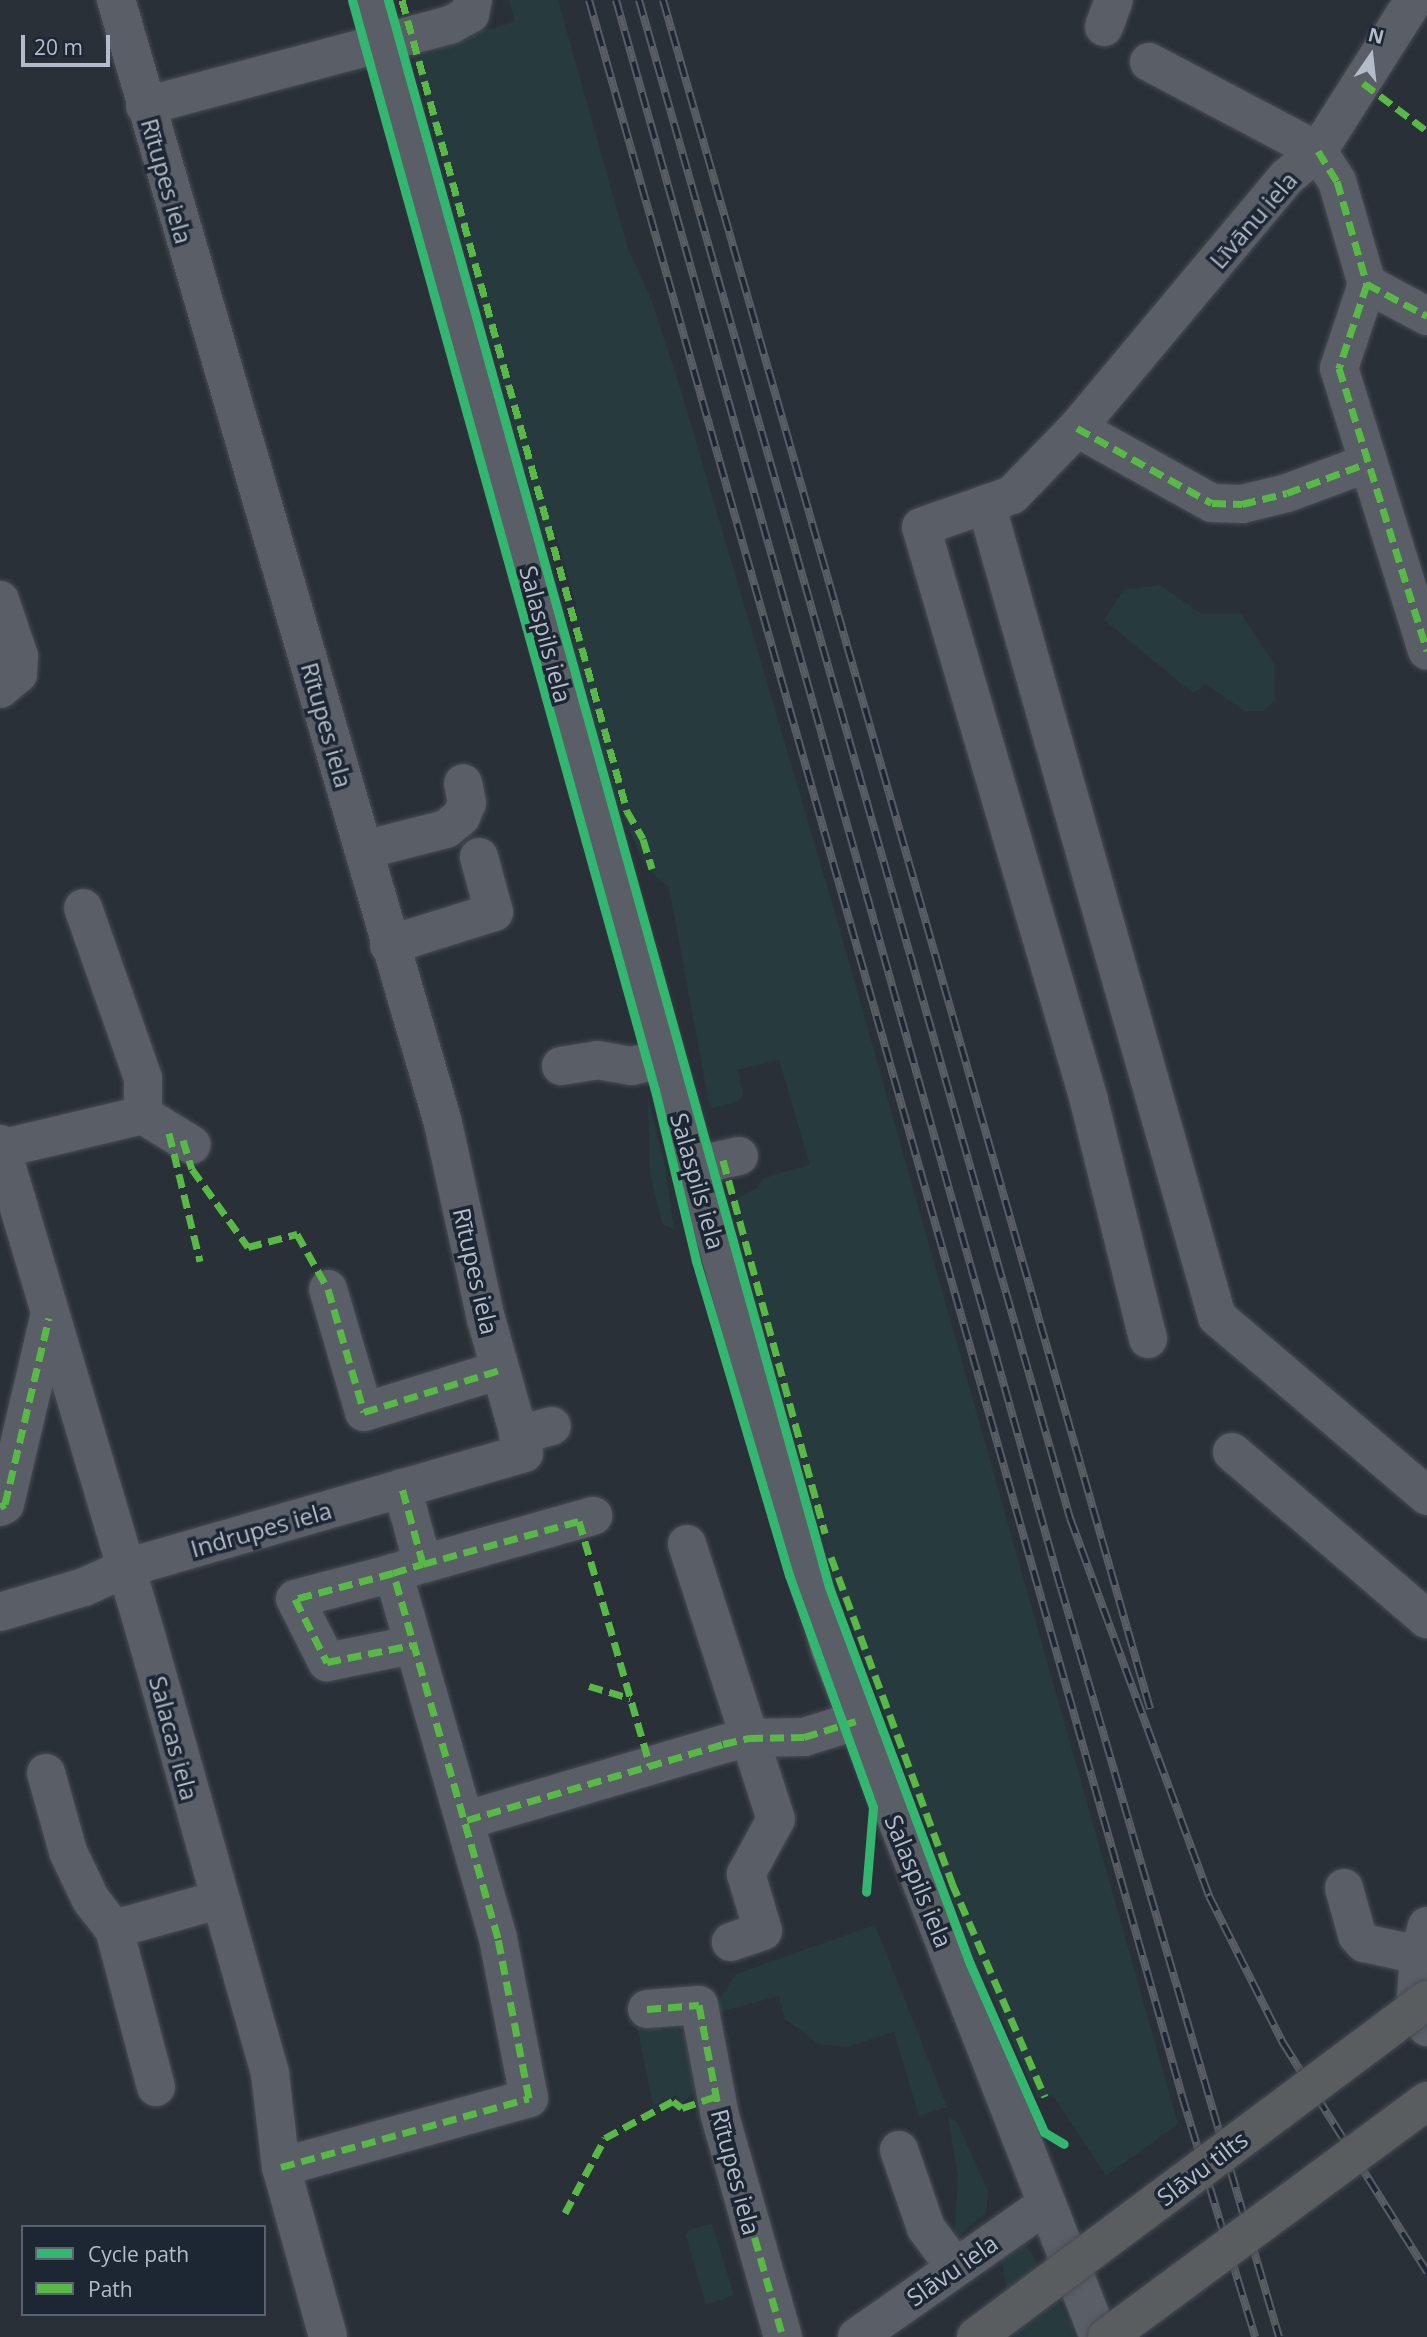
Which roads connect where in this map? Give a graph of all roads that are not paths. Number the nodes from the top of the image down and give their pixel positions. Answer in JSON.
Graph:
{"nodes":[{"id":1,"x":116,"y":0,"type":"edge"},
{"id":2,"x":371,"y":0,"type":"edge"},
{"id":3,"x":473,"y":0,"type":"edge"},
{"id":4,"x":1413,"y":0,"type":"edge"},
{"id":5,"x":382,"y":41,"type":"junction"},
{"id":6,"x":1149,"y":62,"type":"dead end"},
{"id":7,"x":145,"y":106,"type":"junction"},
{"id":8,"x":1318,"y":151,"type":"junction"},
{"id":9,"x":1367,"y":284,"type":"junction"},
{"id":10,"x":1427,"y":316,"type":"edge"},
{"id":11,"x":1077,"y":428,"type":"junction"},
{"id":12,"x":1365,"y":464,"type":"junction"},
{"id":13,"x":986,"y":504,"type":"junction"},
{"id":14,"x":0,"y":600,"type":"edge"},
{"id":15,"x":1427,"y":651,"type":"edge"},
{"id":16,"x":0,"y":689,"type":"edge"},
{"id":17,"x":463,"y":783,"type":"dead end"},
{"id":18,"x":364,"y":850,"type":"junction"},
{"id":19,"x":479,"y":858,"type":"dead end"},
{"id":20,"x":83,"y":908,"type":"dead end"},
{"id":21,"x":389,"y":945,"type":"junction"},
{"id":22,"x":664,"y":1059,"type":"junction"},
{"id":23,"x":561,"y":1066,"type":"dead end"},
{"id":24,"x":143,"y":1115,"type":"junction"},
{"id":25,"x":192,"y":1145,"type":"dead end"},
{"id":26,"x":0,"y":1147,"type":"edge"},
{"id":27,"x":739,"y":1156,"type":"dead end"},
{"id":28,"x":694,"y":1166,"type":"junction"},
{"id":29,"x":327,"y":1289,"type":"dead end"},
{"id":30,"x":49,"y":1318,"type":"junction"},
{"id":31,"x":1148,"y":1339,"type":"dead end"},
{"id":32,"x":500,"y":1370,"type":"junction"},
{"id":33,"x":532,"y":1438,"type":"joint"},
{"id":34,"x":1233,"y":1452,"type":"dead end"},
{"id":35,"x":401,"y":1488,"type":"junction"},
{"id":36,"x":1427,"y":1496,"type":"edge"},
{"id":37,"x":0,"y":1507,"type":"edge"},
{"id":38,"x":586,"y":1518,"type":"dead end"},
{"id":39,"x":687,"y":1544,"type":"dead end"},
{"id":40,"x":126,"y":1568,"type":"junction"},
{"id":41,"x":408,"y":1569,"type":"junction"},
{"id":42,"x":0,"y":1612,"type":"edge"},
{"id":43,"x":1427,"y":1619,"type":"edge"},
{"id":44,"x":412,"y":1645,"type":"junction"},
{"id":45,"x":856,"y":1721,"type":"junction"},
{"id":46,"x":749,"y":1738,"type":"junction"},
{"id":47,"x":46,"y":1773,"type":"dead end"},
{"id":48,"x":467,"y":1821,"type":"junction"},
{"id":49,"x":1344,"y":1888,"type":"dead end"},
{"id":50,"x":218,"y":1900,"type":"junction"},
{"id":51,"x":114,"y":1929,"type":"junction"},
{"id":52,"x":1423,"y":1940,"type":"edge"},
{"id":53,"x":731,"y":1942,"type":"dead end"},
{"id":54,"x":1427,"y":2000,"type":"edge"},
{"id":55,"x":647,"y":2009,"type":"dead end"},
{"id":56,"x":1427,"y":2027,"type":"edge"},
{"id":57,"x":156,"y":2087,"type":"dead end"},
{"id":58,"x":1427,"y":2101,"type":"edge"},
{"id":59,"x":899,"y":2150,"type":"dead end"},
{"id":60,"x":281,"y":2167,"type":"junction"},
{"id":61,"x":1047,"y":2204,"type":"junction"},
{"id":62,"x":955,"y":2267,"type":"junction"},
{"id":63,"x":328,"y":2337,"type":"edge"},
{"id":64,"x":783,"y":2337,"type":"edge"},
{"id":65,"x":857,"y":2337,"type":"edge"},
{"id":66,"x":976,"y":2337,"type":"edge"},
{"id":67,"x":1099,"y":2337,"type":"edge"},
{"id":68,"x":1107,"y":2337,"type":"edge"}],
"edges":[{"from":1,"to":7,"type":"street","name":"Rītupes iela"},
{"from":2,"to":5,"type":"street","name":"Salaspils iela"},
{"from":3,"to":5,"type":"street"},
{"from":4,"to":8,"type":"street","name":"Līvānu iela"},
{"from":5,"to":7,"type":"street"},
{"from":5,"to":22,"type":"street","name":"Salaspils iela"},
{"from":6,"to":8,"type":"street"},
{"from":7,"to":18,"type":"street","name":"Rītupes iela"},
{"from":8,"to":9,"type":"street"},
{"from":8,"to":11,"type":"street","name":"Līvānu iela"},
{"from":9,"to":10,"type":"street"},
{"from":9,"to":12,"type":"street"},
{"from":11,"to":12,"type":"street"},
{"from":11,"to":13,"type":"street","name":"Līvānu iela"},
{"from":12,"to":15,"type":"street"},
{"from":13,"to":31,"type":"street","name":"Līvānu iela"},
{"from":13,"to":36,"type":"street"},
{"from":14,"to":16,"type":"street"},
{"from":17,"to":18,"type":"street"},
{"from":18,"to":21,"type":"street","name":"Rītupes iela"},
{"from":19,"to":21,"type":"street"},
{"from":20,"to":24,"type":"street"},
{"from":21,"to":32,"type":"street","name":"Rītupes iela"},
{"from":22,"to":23,"type":"street"},
{"from":22,"to":28,"type":"street","name":"Salaspils iela"},
{"from":24,"to":25,"type":"street"},
{"from":24,"to":26,"type":"street"},
{"from":26,"to":30,"type":"street","name":"Salacas iela"},
{"from":27,"to":28,"type":"street"},
{"from":28,"to":45,"type":"street","name":"Salaspils iela"},
{"from":29,"to":32,"type":"street"},
{"from":30,"to":37,"type":"street"},
{"from":30,"to":40,"type":"street","name":"Salacas iela"},
{"from":32,"to":33,"type":"street","name":"Rītupes iela"},
{"from":33,"to":35,"type":"street","name":"Indrupes iela"},
{"from":34,"to":43,"type":"street"},
{"from":35,"to":40,"type":"street","name":"Indrupes iela"},
{"from":35,"to":41,"type":"street"},
{"from":38,"to":41,"type":"street"},
{"from":39,"to":46,"type":"street"},
{"from":40,"to":42,"type":"street","name":"Indrupes iela"},
{"from":40,"to":50,"type":"street","name":"Salacas iela"},
{"from":41,"to":44,"type":"street"},
{"from":41,"to":44,"type":"street"},
{"from":44,"to":48,"type":"street"},
{"from":45,"to":46,"type":"street"},
{"from":45,"to":61,"type":"street","name":"Salaspils iela"},
{"from":46,"to":48,"type":"street"},
{"from":46,"to":53,"type":"street"},
{"from":47,"to":51,"type":"street"},
{"from":48,"to":60,"type":"street"},
{"from":49,"to":52,"type":"street"},
{"from":50,"to":51,"type":"street"},
{"from":50,"to":60,"type":"street","name":"Salacas iela"},
{"from":51,"to":57,"type":"street"},
{"from":52,"to":56,"type":"street"},
{"from":54,"to":66,"type":"highway","name":"Slāvu tilts","bridge":true},
{"from":55,"to":64,"type":"street","name":"Rītupes iela"},
{"from":58,"to":68,"type":"highway","bridge":true},
{"from":59,"to":62,"type":"street"},
{"from":60,"to":63,"type":"street","name":"Salacas iela"},
{"from":61,"to":62,"type":"street","name":"Slāvu iela"},
{"from":61,"to":67,"type":"street","name":"Salaspils iela"},
{"from":62,"to":65,"type":"street","name":"Slāvu iela"}]}
